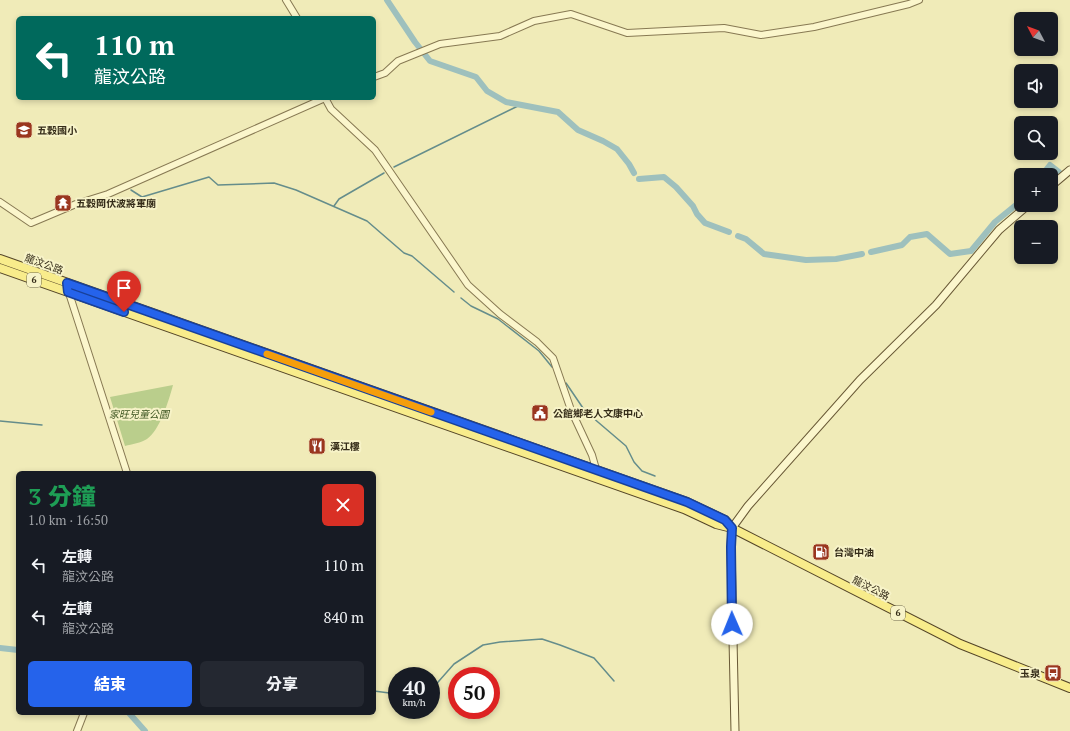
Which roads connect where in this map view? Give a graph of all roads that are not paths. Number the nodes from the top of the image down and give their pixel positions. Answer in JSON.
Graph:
{"nodes":[{"id":1,"x":286,"y":0,"type":"edge"},
{"id":2,"x":919,"y":0,"type":"edge"},
{"id":3,"x":296,"y":16,"type":"edge"},
{"id":4,"x":376,"y":76,"type":"edge"},
{"id":5,"x":320,"y":100,"type":"edge"},
{"id":6,"x":326,"y":100,"type":"edge"},
{"id":7,"x":1070,"y":170,"type":"edge"},
{"id":8,"x":1058,"y":180,"type":"edge"},
{"id":9,"x":0,"y":202,"type":"edge"},
{"id":10,"x":1020,"y":212,"type":"edge"},
{"id":11,"x":0,"y":259,"type":"edge"},
{"id":12,"x":0,"y":268,"type":"edge"},
{"id":13,"x":68,"y":288,"type":"junction"},
{"id":14,"x":126,"y":471,"type":"edge"},
{"id":15,"x":595,"y":473,"type":"junction"},
{"id":16,"x":732,"y":528,"type":"junction"},
{"id":17,"x":1070,"y":688,"type":"edge"},
{"id":18,"x":83,"y":715,"type":"edge"},
{"id":19,"x":77,"y":731,"type":"edge"},
{"id":20,"x":735,"y":731,"type":"edge"}],
"edges":[{"from":1,"to":3,"type":"street"},
{"from":2,"to":4,"type":"street"},
{"from":5,"to":9,"type":"street"},
{"from":6,"to":15,"type":"street"},
{"from":7,"to":8,"type":"main road"},
{"from":10,"to":16,"type":"main road"},
{"from":11,"to":13,"type":"main road","name":"龍汶公路","number":"6"},
{"from":12,"to":13,"type":"main road","name":"龍汶公路","number":"6"},
{"from":13,"to":14,"type":"street"},
{"from":13,"to":15,"type":"main road","name":"龍汶公路","number":"6"},
{"from":15,"to":16,"type":"main road","name":"龍汶公路","number":"6"},
{"from":16,"to":17,"type":"main road","name":"龍汶公路","number":"6"},
{"from":16,"to":20,"type":"main road"},
{"from":18,"to":19,"type":"street"}]}
